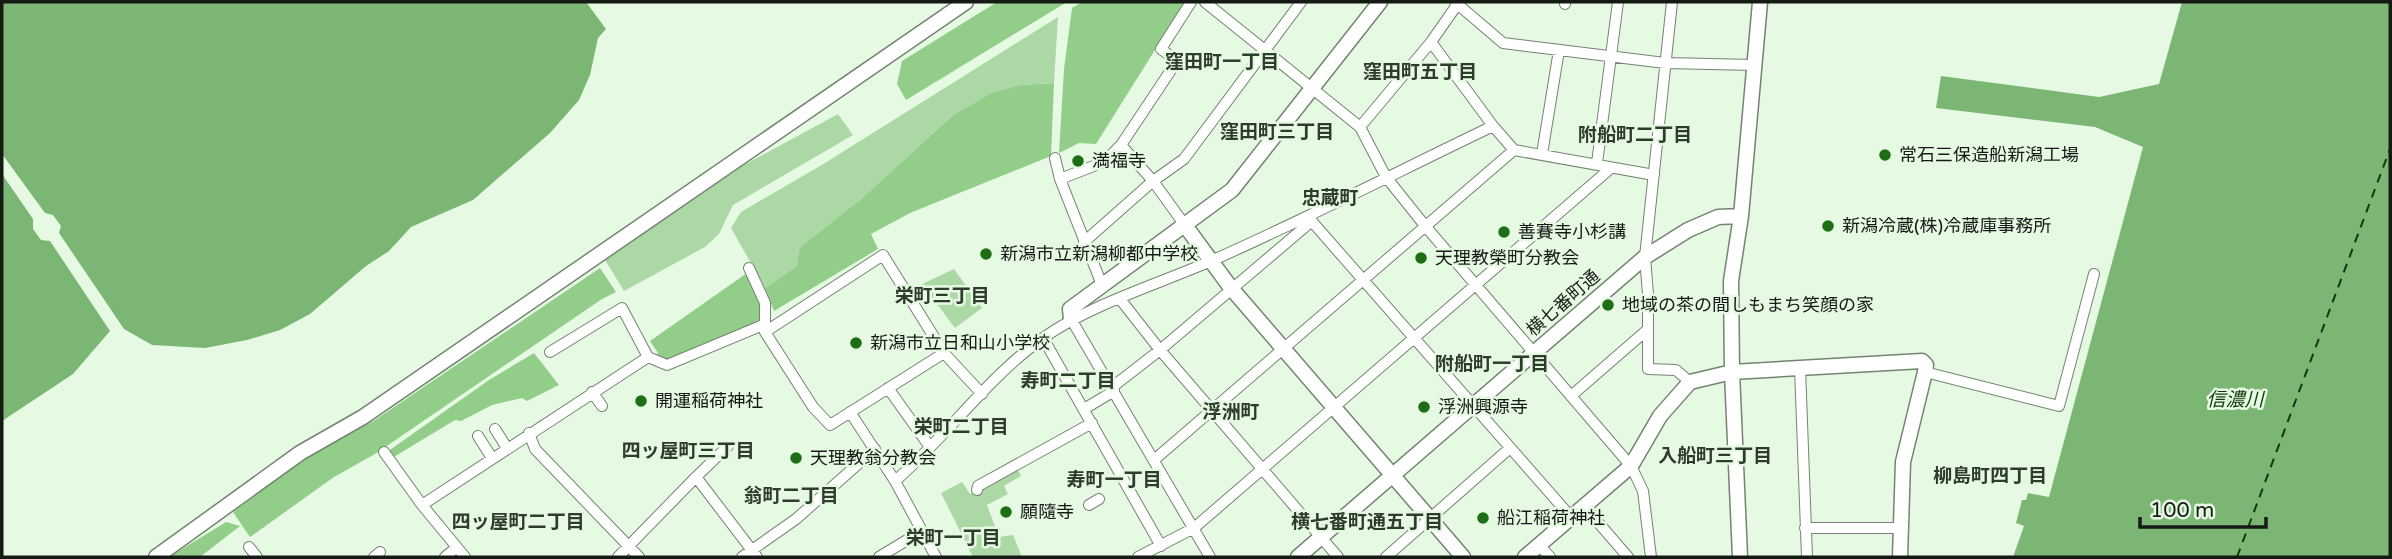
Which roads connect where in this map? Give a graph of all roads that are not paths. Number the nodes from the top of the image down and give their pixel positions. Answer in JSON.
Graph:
{"nodes":[{"id":1,"x":967,"y":2,"type":"edge"},
{"id":2,"x":1191,"y":2,"type":"edge"},
{"id":3,"x":1205,"y":2,"type":"edge"},
{"id":4,"x":1301,"y":2,"type":"edge"},
{"id":5,"x":1380,"y":2,"type":"edge"},
{"id":6,"x":1457,"y":2,"type":"edge"},
{"id":7,"x":1618,"y":2,"type":"edge"},
{"id":8,"x":1672,"y":2,"type":"edge"},
{"id":9,"x":1760,"y":2,"type":"edge"},
{"id":10,"x":1431,"y":42,"type":"junction"},
{"id":11,"x":1265,"y":49,"type":"junction"},
{"id":12,"x":1559,"y":50,"type":"junction"},
{"id":13,"x":1611,"y":56,"type":"junction"},
{"id":14,"x":1665,"y":62,"type":"junction"},
{"id":15,"x":1755,"y":65,"type":"junction"},
{"id":16,"x":1314,"y":89,"type":"junction"},
{"id":17,"x":1493,"y":126,"type":"junction"},
{"id":18,"x":1360,"y":127,"type":"junction"},
{"id":19,"x":1121,"y":145,"type":"junction"},
{"id":20,"x":1514,"y":150,"type":"junction"},
{"id":21,"x":1542,"y":154,"type":"junction"},
{"id":22,"x":1055,"y":158,"type":"dead end"},
{"id":23,"x":1597,"y":163,"type":"junction"},
{"id":24,"x":1611,"y":168,"type":"junction"},
{"id":25,"x":1654,"y":175,"type":"junction"},
{"id":26,"x":1386,"y":177,"type":"junction"},
{"id":27,"x":1060,"y":178,"type":"junction"},
{"id":28,"x":1153,"y":181,"type":"junction"},
{"id":29,"x":1741,"y":216,"type":"junction"},
{"id":30,"x":1310,"y":219,"type":"junction"},
{"id":31,"x":1184,"y":224,"type":"junction"},
{"id":32,"x":1426,"y":227,"type":"junction"},
{"id":33,"x":1084,"y":242,"type":"junction"},
{"id":34,"x":1645,"y":257,"type":"junction"},
{"id":35,"x":1210,"y":261,"type":"junction"},
{"id":36,"x":749,"y":268,"type":"dead end"},
{"id":37,"x":2094,"y":274,"type":"dead end"},
{"id":38,"x":1364,"y":278,"type":"junction"},
{"id":39,"x":1102,"y":285,"type":"junction"},
{"id":40,"x":1477,"y":285,"type":"junction"},
{"id":41,"x":1231,"y":288,"type":"junction"},
{"id":42,"x":1120,"y":299,"type":"junction"},
{"id":43,"x":1071,"y":319,"type":"junction"},
{"id":44,"x":764,"y":328,"type":"junction"},
{"id":45,"x":1647,"y":330,"type":"junction"},
{"id":46,"x":1043,"y":338,"type":"junction"},
{"id":47,"x":1415,"y":338,"type":"junction"},
{"id":48,"x":1283,"y":349,"type":"junction"},
{"id":49,"x":1160,"y":351,"type":"junction"},
{"id":50,"x":550,"y":352,"type":"dead end"},
{"id":51,"x":944,"y":353,"type":"junction"},
{"id":52,"x":1535,"y":353,"type":"junction"},
{"id":53,"x":648,"y":357,"type":"junction"},
{"id":54,"x":1800,"y":368,"type":"junction"},
{"id":55,"x":1732,"y":372,"type":"junction"},
{"id":56,"x":1925,"y":372,"type":"junction"},
{"id":57,"x":1690,"y":382,"type":"junction"},
{"id":58,"x":888,"y":388,"type":"junction"},
{"id":59,"x":1112,"y":390,"type":"junction"},
{"id":60,"x":592,"y":392,"type":"junction"},
{"id":61,"x":982,"y":394,"type":"junction"},
{"id":62,"x":1571,"y":396,"type":"junction"},
{"id":63,"x":602,"y":406,"type":"dead end"},
{"id":64,"x":1473,"y":406,"type":"junction"},
{"id":65,"x":1334,"y":408,"type":"junction"},
{"id":66,"x":1084,"y":409,"type":"junction"},
{"id":67,"x":1211,"y":411,"type":"junction"},
{"id":68,"x":850,"y":412,"type":"junction"},
{"id":69,"x":1092,"y":423,"type":"junction"},
{"id":70,"x":495,"y":429,"type":"dead end"},
{"id":71,"x":529,"y":433,"type":"junction"},
{"id":72,"x":478,"y":436,"type":"dead end"},
{"id":73,"x":728,"y":446,"type":"dead end"},
{"id":74,"x":930,"y":447,"type":"junction"},
{"id":75,"x":507,"y":448,"type":"junction"},
{"id":76,"x":1510,"y":448,"type":"junction"},
{"id":77,"x":875,"y":449,"type":"junction"},
{"id":78,"x":384,"y":452,"type":"dead end"},
{"id":79,"x":492,"y":458,"type":"junction"},
{"id":80,"x":1154,"y":460,"type":"junction"},
{"id":81,"x":1631,"y":466,"type":"junction"},
{"id":82,"x":1262,"y":470,"type":"junction"},
{"id":83,"x":696,"y":477,"type":"junction"},
{"id":84,"x":1391,"y":477,"type":"junction"},
{"id":85,"x":895,"y":481,"type":"junction"},
{"id":86,"x":977,"y":490,"type":"dead end"},
{"id":87,"x":1099,"y":499,"type":"dead end"},
{"id":88,"x":422,"y":505,"type":"junction"},
{"id":89,"x":1089,"y":505,"type":"dead end"},
{"id":90,"x":1584,"y":506,"type":"junction"},
{"id":91,"x":1572,"y":517,"type":"junction"},
{"id":92,"x":1430,"y":519,"type":"junction"},
{"id":93,"x":1194,"y":528,"type":"junction"},
{"id":94,"x":1805,"y":528,"type":"junction"},
{"id":95,"x":1901,"y":528,"type":"junction"},
{"id":96,"x":922,"y":531,"type":"junction"},
{"id":97,"x":1321,"y":537,"type":"junction"},
{"id":98,"x":1539,"y":545,"type":"junction"},
{"id":99,"x":1161,"y":546,"type":"junction"},
{"id":100,"x":249,"y":547,"type":"dead end"},
{"id":101,"x":629,"y":547,"type":"junction"},
{"id":102,"x":456,"y":548,"type":"junction"},
{"id":103,"x":755,"y":554,"type":"edge"},
{"id":104,"x":156,"y":557,"type":"edge"},
{"id":105,"x":257,"y":557,"type":"edge"},
{"id":106,"x":445,"y":557,"type":"edge"},
{"id":107,"x":465,"y":557,"type":"edge"},
{"id":108,"x":618,"y":557,"type":"edge"},
{"id":109,"x":639,"y":557,"type":"edge"},
{"id":110,"x":742,"y":557,"type":"edge"},
{"id":111,"x":879,"y":557,"type":"edge"},
{"id":112,"x":936,"y":557,"type":"edge"},
{"id":113,"x":1138,"y":557,"type":"edge"},
{"id":114,"x":1210,"y":557,"type":"edge"},
{"id":115,"x":1298,"y":557,"type":"edge"},
{"id":116,"x":1338,"y":557,"type":"edge"},
{"id":117,"x":1386,"y":557,"type":"edge"},
{"id":118,"x":1463,"y":557,"type":"edge"},
{"id":119,"x":1525,"y":557,"type":"edge"},
{"id":120,"x":1550,"y":557,"type":"edge"},
{"id":121,"x":1628,"y":557,"type":"edge"},
{"id":122,"x":1651,"y":557,"type":"edge"},
{"id":123,"x":1740,"y":557,"type":"edge"},
{"id":124,"x":1807,"y":557,"type":"edge"},
{"id":125,"x":1900,"y":557,"type":"edge"}],
"edges":[{"from":1,"to":104,"type":"street"},
{"from":2,"to":19,"type":"street"},
{"from":3,"to":11,"type":"street"},
{"from":4,"to":11,"type":"street"},
{"from":5,"to":16,"type":"street"},
{"from":6,"to":10,"type":"street"},
{"from":6,"to":12,"type":"street"},
{"from":7,"to":13,"type":"street"},
{"from":8,"to":14,"type":"street"},
{"from":9,"to":15,"type":"street"},
{"from":10,"to":17,"type":"street"},
{"from":10,"to":18,"type":"street"},
{"from":11,"to":16,"type":"street"},
{"from":11,"to":28,"type":"street"},
{"from":12,"to":13,"type":"street"},
{"from":12,"to":21,"type":"street"},
{"from":13,"to":14,"type":"street"},
{"from":13,"to":23,"type":"street"},
{"from":14,"to":15,"type":"street"},
{"from":14,"to":25,"type":"street"},
{"from":15,"to":29,"type":"street"},
{"from":16,"to":18,"type":"street"},
{"from":16,"to":31,"type":"street"},
{"from":17,"to":20,"type":"street"},
{"from":17,"to":26,"type":"street"},
{"from":18,"to":26,"type":"street"},
{"from":19,"to":27,"type":"street"},
{"from":19,"to":28,"type":"street"},
{"from":20,"to":21,"type":"street"},
{"from":20,"to":32,"type":"street"},
{"from":21,"to":23,"type":"street"},
{"from":22,"to":27,"type":"street"},
{"from":23,"to":24,"type":"street"},
{"from":24,"to":25,"type":"street"},
{"from":24,"to":40,"type":"street"},
{"from":25,"to":34,"type":"street"},
{"from":26,"to":30,"type":"street"},
{"from":26,"to":32,"type":"street"},
{"from":27,"to":33,"type":"street"},
{"from":28,"to":31,"type":"street"},
{"from":28,"to":33,"type":"street"},
{"from":29,"to":34,"type":"street","name":"横七番町通"},
{"from":29,"to":55,"type":"street"},
{"from":30,"to":35,"type":"street"},
{"from":30,"to":38,"type":"street"},
{"from":30,"to":41,"type":"street"},
{"from":31,"to":35,"type":"street"},
{"from":31,"to":39,"type":"street"},
{"from":32,"to":38,"type":"street"},
{"from":32,"to":40,"type":"street"},
{"from":33,"to":39,"type":"street"},
{"from":34,"to":45,"type":"street"},
{"from":34,"to":52,"type":"street","name":"横七番町通"},
{"from":35,"to":41,"type":"street"},
{"from":35,"to":42,"type":"street"},
{"from":36,"to":44,"type":"street"},
{"from":37,"to":56,"type":"street"},
{"from":38,"to":47,"type":"street"},
{"from":38,"to":48,"type":"street"},
{"from":39,"to":43,"type":"street"},
{"from":40,"to":47,"type":"street"},
{"from":40,"to":52,"type":"street"},
{"from":41,"to":48,"type":"street"},
{"from":41,"to":49,"type":"street"},
{"from":42,"to":43,"type":"street"},
{"from":42,"to":49,"type":"street"},
{"from":43,"to":46,"type":"street"},
{"from":43,"to":59,"type":"street"},
{"from":44,"to":51,"type":"street"},
{"from":44,"to":53,"type":"street"},
{"from":44,"to":68,"type":"street"},
{"from":45,"to":57,"type":"street"},
{"from":45,"to":62,"type":"street"},
{"from":46,"to":61,"type":"street"},
{"from":46,"to":66,"type":"street"},
{"from":47,"to":64,"type":"street"},
{"from":47,"to":65,"type":"street"},
{"from":48,"to":65,"type":"street"},
{"from":48,"to":67,"type":"street"},
{"from":49,"to":59,"type":"street"},
{"from":49,"to":67,"type":"street"},
{"from":50,"to":53,"type":"street"},
{"from":51,"to":58,"type":"street"},
{"from":51,"to":61,"type":"street"},
{"from":52,"to":62,"type":"street"},
{"from":52,"to":64,"type":"street","name":"横七番町通"},
{"from":53,"to":60,"type":"street"},
{"from":54,"to":55,"type":"street"},
{"from":54,"to":56,"type":"street"},
{"from":54,"to":94,"type":"street"},
{"from":55,"to":57,"type":"street"},
{"from":55,"to":123,"type":"street"},
{"from":56,"to":95,"type":"street"},
{"from":57,"to":81,"type":"street"},
{"from":58,"to":68,"type":"street"},
{"from":58,"to":74,"type":"street"},
{"from":59,"to":66,"type":"street"},
{"from":59,"to":80,"type":"street"},
{"from":60,"to":63,"type":"street"},
{"from":60,"to":71,"type":"street"},
{"from":61,"to":74,"type":"street"},
{"from":62,"to":81,"type":"street"},
{"from":64,"to":76,"type":"street"},
{"from":64,"to":84,"type":"street","name":"横七番町通"},
{"from":65,"to":82,"type":"street"},
{"from":65,"to":84,"type":"street"},
{"from":66,"to":69,"type":"street"},
{"from":67,"to":80,"type":"street"},
{"from":67,"to":82,"type":"street"},
{"from":68,"to":77,"type":"street"},
{"from":69,"to":86,"type":"street"},
{"from":69,"to":99,"type":"street"},
{"from":70,"to":75,"type":"street"},
{"from":71,"to":75,"type":"street"},
{"from":71,"to":101,"type":"street"},
{"from":72,"to":79,"type":"street"},
{"from":73,"to":83,"type":"street"},
{"from":74,"to":85,"type":"street"},
{"from":75,"to":79,"type":"street"},
{"from":76,"to":91,"type":"street"},
{"from":76,"to":92,"type":"street"},
{"from":77,"to":85,"type":"street"},
{"from":77,"to":103,"type":"street"},
{"from":78,"to":88,"type":"street"},
{"from":79,"to":88,"type":"street"},
{"from":80,"to":93,"type":"street"},
{"from":81,"to":90,"type":"street"},
{"from":81,"to":122,"type":"street"},
{"from":82,"to":93,"type":"street"},
{"from":82,"to":97,"type":"street"},
{"from":83,"to":101,"type":"street"},
{"from":83,"to":103,"type":"street"},
{"from":84,"to":92,"type":"street"},
{"from":84,"to":97,"type":"street","name":"横七番町通"},
{"from":85,"to":96,"type":"street"},
{"from":87,"to":89,"type":"street"},
{"from":88,"to":102,"type":"street"},
{"from":90,"to":91,"type":"street"},
{"from":90,"to":121,"type":"street"},
{"from":91,"to":98,"type":"street"},
{"from":92,"to":117,"type":"street"},
{"from":92,"to":118,"type":"street"},
{"from":93,"to":99,"type":"street"},
{"from":93,"to":114,"type":"street"},
{"from":94,"to":95,"type":"street"},
{"from":94,"to":124,"type":"street"},
{"from":95,"to":125,"type":"street"},
{"from":96,"to":111,"type":"street"},
{"from":96,"to":112,"type":"street"},
{"from":97,"to":115,"type":"street","name":"横七番町通"},
{"from":97,"to":116,"type":"street"},
{"from":98,"to":119,"type":"street"},
{"from":98,"to":120,"type":"street"},
{"from":99,"to":113,"type":"street"},
{"from":100,"to":105,"type":"street"},
{"from":101,"to":108,"type":"street"},
{"from":101,"to":109,"type":"street"},
{"from":102,"to":106,"type":"street"},
{"from":102,"to":107,"type":"street"},
{"from":103,"to":110,"type":"street"}]}
